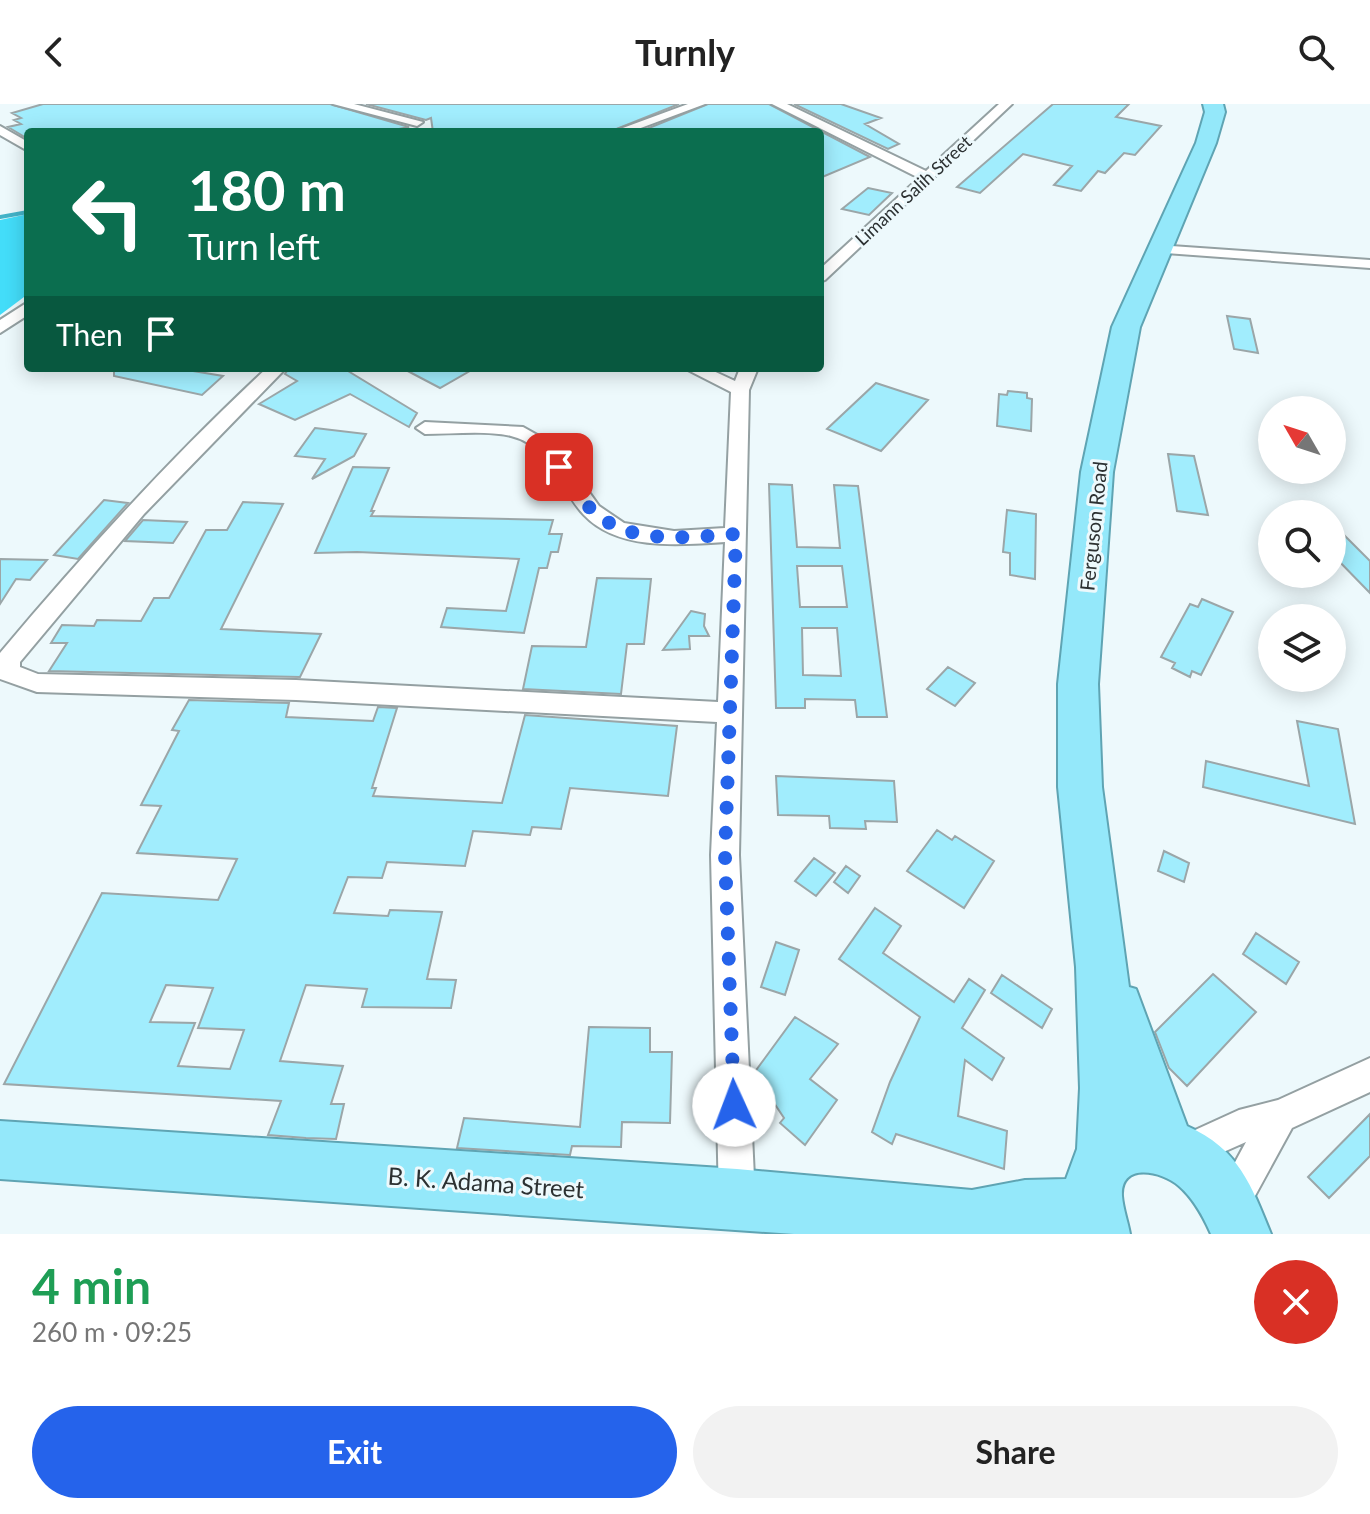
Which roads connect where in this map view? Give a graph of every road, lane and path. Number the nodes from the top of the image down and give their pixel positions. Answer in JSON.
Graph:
{"nodes":[{"id":1,"x":339,"y":104,"type":"edge"},
{"id":2,"x":699,"y":104,"type":"edge"},
{"id":3,"x":778,"y":104,"type":"edge"},
{"id":4,"x":1006,"y":104,"type":"edge"},
{"id":5,"x":1213,"y":104,"type":"edge"},
{"id":6,"x":415,"y":123,"type":"edge"},
{"id":7,"x":630,"y":128,"type":"edge"},
{"id":8,"x":0,"y":130,"type":"edge"},
{"id":9,"x":843,"y":136,"type":"junction"},
{"id":10,"x":824,"y":143,"type":"edge"},
{"id":11,"x":24,"y":144,"type":"edge"},
{"id":12,"x":24,"y":145,"type":"edge"},
{"id":13,"x":0,"y":151,"type":"edge"},
{"id":14,"x":928,"y":177,"type":"junction"},
{"id":15,"x":1157,"y":249,"type":"junction"},
{"id":16,"x":1370,"y":264,"type":"edge"},
{"id":17,"x":824,"y":273,"type":"edge"},
{"id":18,"x":24,"y":310,"type":"edge"},
{"id":19,"x":0,"y":328,"type":"edge"},
{"id":20,"x":273,"y":372,"type":"edge"},
{"id":21,"x":712,"y":372,"type":"edge"},
{"id":22,"x":744,"y":379,"type":"edge"},
{"id":23,"x":425,"y":428,"type":"dead end"},
{"id":24,"x":736,"y":534,"type":"junction"},
{"id":25,"x":731,"y":713,"type":"junction"},
{"id":26,"x":1102,"y":967,"type":"junction"},
{"id":27,"x":1370,"y":1075,"type":"edge"},
{"id":28,"x":1280,"y":1116,"type":"junction"},
{"id":29,"x":1174,"y":1149,"type":"junction"},
{"id":30,"x":0,"y":1150,"type":"edge"},
{"id":31,"x":737,"y":1199,"type":"junction"},
{"id":32,"x":1100,"y":1201,"type":"edge"},
{"id":33,"x":1239,"y":1226,"type":"edge"},
{"id":34,"x":992,"y":1227,"type":"edge"}],
"edges":[{"from":1,"to":6,"type":"street"},
{"from":2,"to":7,"type":"street"},
{"from":3,"to":9,"type":"street"},
{"from":4,"to":14,"type":"street","name":"Limann Salih Street"},
{"from":5,"to":15,"type":"highway","name":"Ferguson Road"},
{"from":8,"to":11,"type":"street"},
{"from":9,"to":10,"type":"street"},
{"from":9,"to":14,"type":"street"},
{"from":12,"to":13,"type":"street"},
{"from":14,"to":17,"type":"street","name":"Limann Salih Street"},
{"from":15,"to":16,"type":"street"},
{"from":15,"to":26,"type":"highway","name":"Ferguson Road"},
{"from":18,"to":19,"type":"street"},
{"from":20,"to":25,"type":"street"},
{"from":21,"to":22,"type":"street"},
{"from":22,"to":24,"type":"street"},
{"from":23,"to":24,"type":"street"},
{"from":24,"to":25,"type":"street"},
{"from":25,"to":31,"type":"street"},
{"from":26,"to":29,"type":"highway","name":"Ferguson Road"},
{"from":26,"to":32,"type":"highway","name":"Ferguson Road"},
{"from":27,"to":28,"type":"street"},
{"from":28,"to":29,"type":"street"},
{"from":28,"to":33,"type":"street"},
{"from":29,"to":32,"type":"highway"},
{"from":29,"to":33,"type":"highway"},
{"from":30,"to":31,"type":"highway","name":"B. K. Adama Street"},
{"from":31,"to":34,"type":"highway","name":"B. K. Adama Street"},
{"from":32,"to":34,"type":"highway","name":"B. K. Adama Street"}]}
